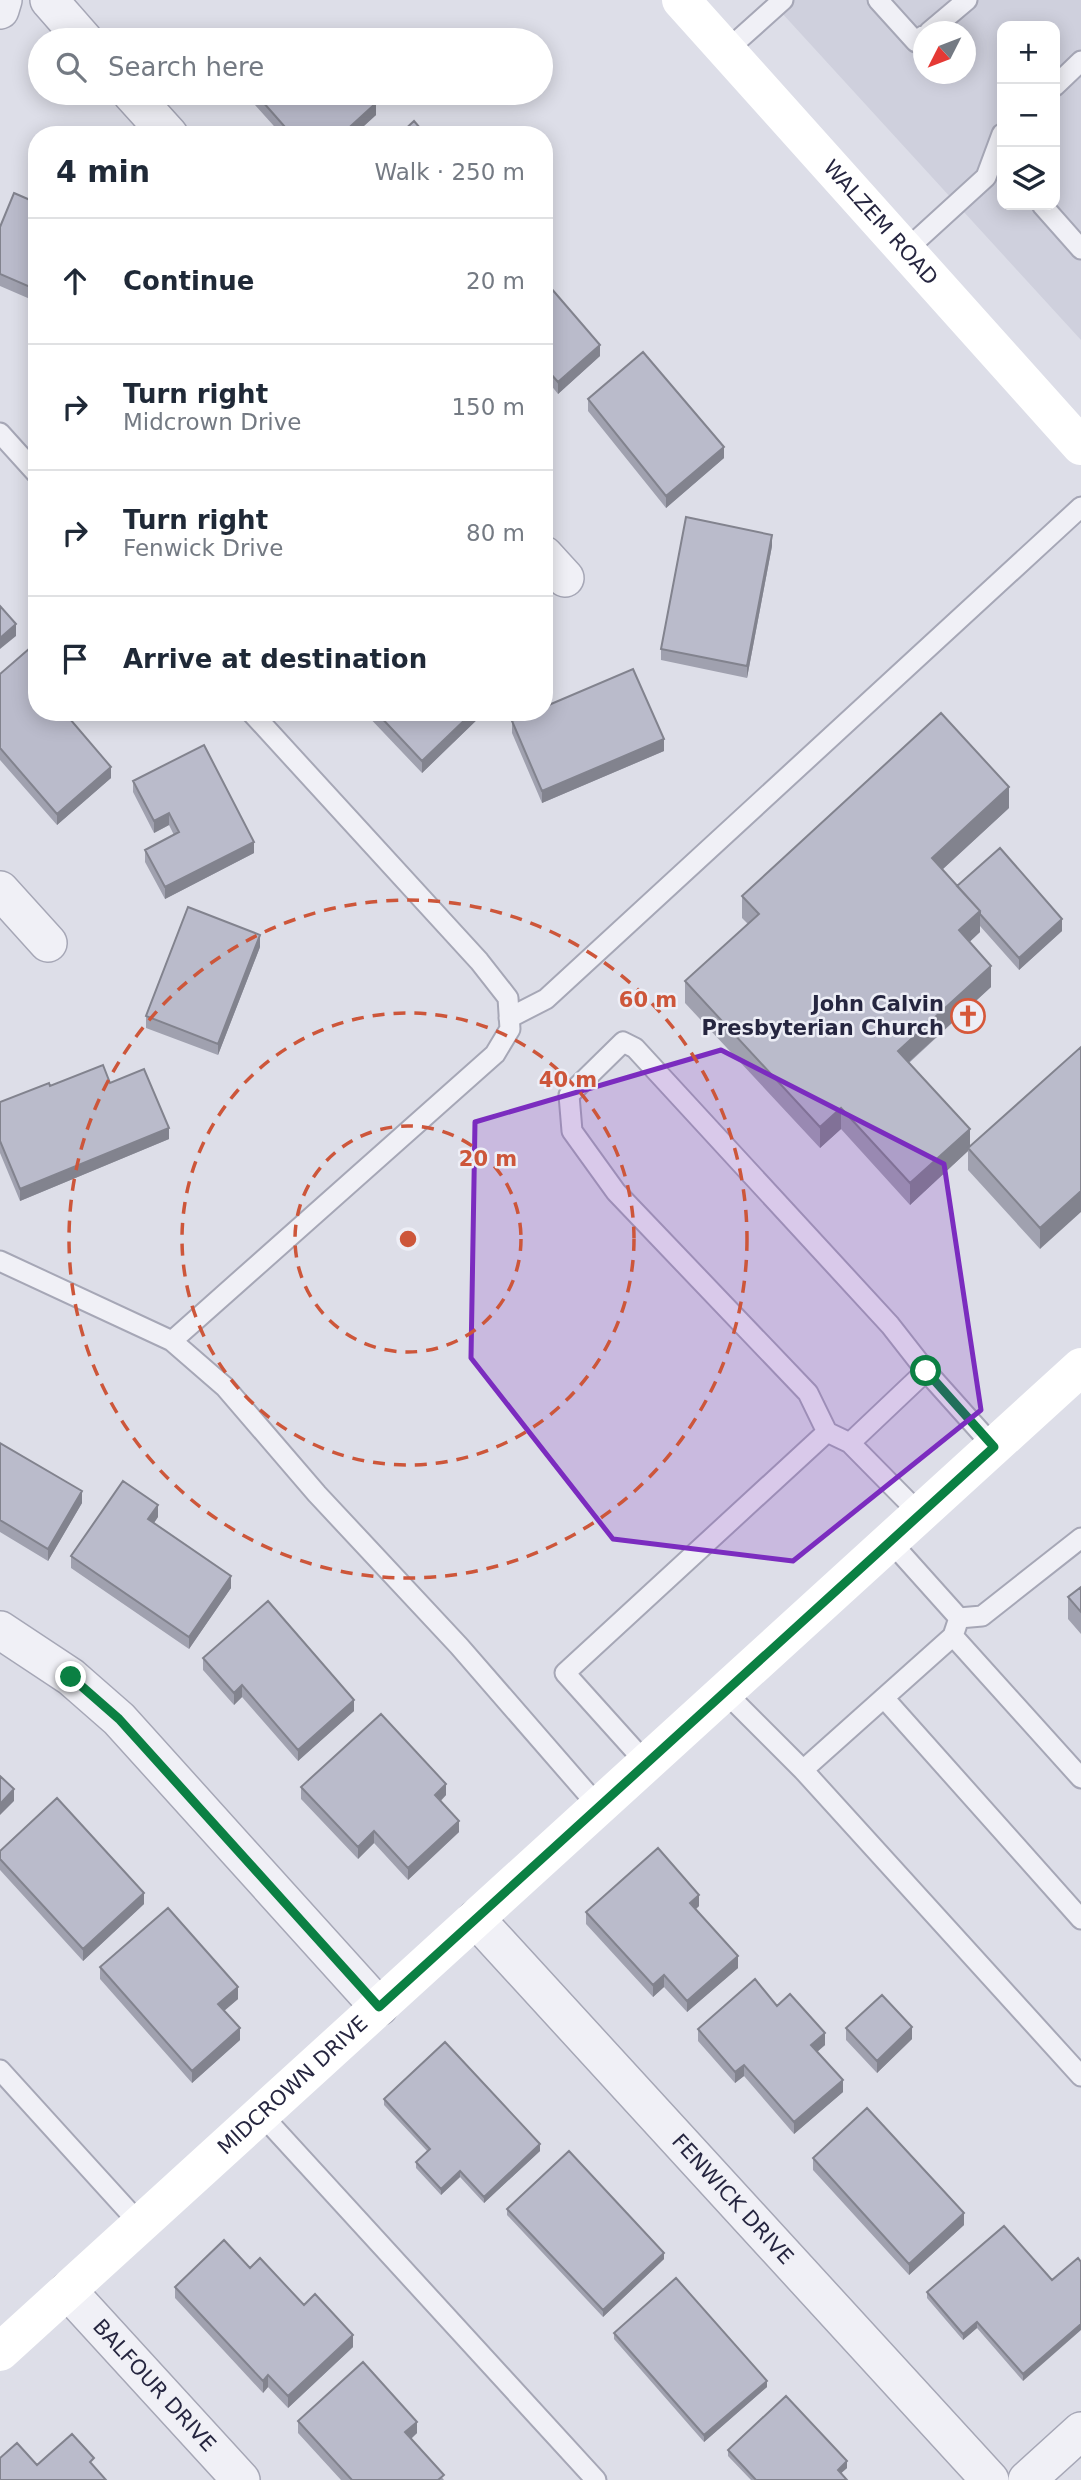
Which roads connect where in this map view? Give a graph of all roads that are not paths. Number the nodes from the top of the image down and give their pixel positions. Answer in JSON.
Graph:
{"nodes":[{"id":1,"x":3,"y":0,"type":"edge"},
{"id":2,"x":48,"y":0,"type":"edge"},
{"id":3,"x":681,"y":0,"type":"edge"},
{"id":4,"x":783,"y":0,"type":"edge"},
{"id":5,"x":878,"y":0,"type":"edge"},
{"id":6,"x":967,"y":0,"type":"edge"},
{"id":7,"x":0,"y":10,"type":"edge"},
{"id":8,"x":942,"y":21,"type":"edge"},
{"id":9,"x":74,"y":28,"type":"edge"},
{"id":10,"x":913,"y":39,"type":"edge"},
{"id":11,"x":726,"y":51,"type":"junction"},
{"id":12,"x":1081,"y":61,"type":"edge"},
{"id":13,"x":1057,"y":84,"type":"edge"},
{"id":14,"x":142,"y":105,"type":"edge"},
{"id":15,"x":161,"y":126,"type":"edge"},
{"id":16,"x":997,"y":155,"type":"edge"},
{"id":17,"x":1046,"y":210,"type":"edge"},
{"id":18,"x":1081,"y":249,"type":"edge"},
{"id":19,"x":906,"y":250,"type":"junction"},
{"id":20,"x":0,"y":433,"type":"edge"},
{"id":21,"x":1081,"y":446,"type":"edge"},
{"id":22,"x":28,"y":464,"type":"edge"},
{"id":23,"x":1081,"y":507,"type":"edge"},
{"id":24,"x":259,"y":721,"type":"edge"},
{"id":25,"x":0,"y":890,"type":"edge"},
{"id":26,"x":48,"y":943,"type":"dead end"},
{"id":27,"x":509,"y":1018,"type":"junction"},
{"id":28,"x":0,"y":1261,"type":"edge"},
{"id":29,"x":172,"y":1341,"type":"junction"},
{"id":30,"x":1081,"y":1367,"type":"edge"},
{"id":31,"x":926,"y":1371,"type":"junction"},
{"id":32,"x":827,"y":1432,"type":"junction"},
{"id":33,"x":850,"y":1443,"type":"junction"},
{"id":34,"x":994,"y":1447,"type":"junction"},
{"id":35,"x":920,"y":1514,"type":"junction"},
{"id":36,"x":1081,"y":1538,"type":"edge"},
{"id":37,"x":890,"y":1541,"type":"junction"},
{"id":38,"x":956,"y":1627,"type":"junction"},
{"id":39,"x":0,"y":1630,"type":"edge"},
{"id":40,"x":725,"y":1692,"type":"junction"},
{"id":41,"x":884,"y":1698,"type":"junction"},
{"id":42,"x":646,"y":1763,"type":"junction"},
{"id":43,"x":803,"y":1770,"type":"junction"},
{"id":44,"x":1081,"y":1778,"type":"edge"},
{"id":45,"x":599,"y":1807,"type":"junction"},
{"id":46,"x":476,"y":1919,"type":"junction"},
{"id":47,"x":1081,"y":1919,"type":"edge"},
{"id":48,"x":379,"y":2007,"type":"junction"},
{"id":49,"x":0,"y":2070,"type":"edge"},
{"id":50,"x":1081,"y":2076,"type":"edge"},
{"id":51,"x":261,"y":2114,"type":"junction"},
{"id":52,"x":141,"y":2224,"type":"junction"},
{"id":53,"x":68,"y":2291,"type":"junction"},
{"id":54,"x":0,"y":2352,"type":"edge"},
{"id":55,"x":1081,"y":2431,"type":"edge"},
{"id":56,"x":241,"y":2480,"type":"edge"},
{"id":57,"x":596,"y":2480,"type":"edge"},
{"id":58,"x":990,"y":2480,"type":"edge"},
{"id":59,"x":1027,"y":2480,"type":"edge"}],
"edges":[{"from":1,"to":7,"type":"street"},
{"from":2,"to":9,"type":"street"},
{"from":3,"to":11,"type":"street","name":"WALZEM ROAD"},
{"from":4,"to":11,"type":"lane"},
{"from":5,"to":10,"type":"lane"},
{"from":6,"to":8,"type":"lane"},
{"from":11,"to":19,"type":"street","name":"WALZEM ROAD"},
{"from":12,"to":13,"type":"lane"},
{"from":14,"to":15,"type":"street"},
{"from":16,"to":19,"type":"lane"},
{"from":17,"to":18,"type":"lane"},
{"from":19,"to":21,"type":"street","name":"WALZEM ROAD"},
{"from":20,"to":22,"type":"lane"},
{"from":23,"to":27,"type":"lane"},
{"from":24,"to":27,"type":"lane"},
{"from":25,"to":26,"type":"street"},
{"from":27,"to":29,"type":"lane"},
{"from":28,"to":29,"type":"lane"},
{"from":29,"to":45,"type":"lane"},
{"from":30,"to":34,"type":"street","name":"MIDCROWN DRIVE"},
{"from":31,"to":32,"type":"lane"},
{"from":31,"to":33,"type":"lane"},
{"from":31,"to":34,"type":"lane"},
{"from":32,"to":33,"type":"lane"},
{"from":32,"to":42,"type":"lane"},
{"from":33,"to":35,"type":"lane"},
{"from":34,"to":35,"type":"street","name":"MIDCROWN DRIVE"},
{"from":35,"to":37,"type":"street","name":"MIDCROWN DRIVE"},
{"from":36,"to":38,"type":"lane"},
{"from":37,"to":38,"type":"lane"},
{"from":37,"to":40,"type":"street","name":"MIDCROWN DRIVE"},
{"from":38,"to":41,"type":"lane"},
{"from":38,"to":44,"type":"lane"},
{"from":39,"to":48,"type":"street"},
{"from":40,"to":42,"type":"street","name":"MIDCROWN DRIVE"},
{"from":40,"to":43,"type":"lane"},
{"from":41,"to":43,"type":"lane"},
{"from":41,"to":47,"type":"lane"},
{"from":42,"to":45,"type":"street","name":"MIDCROWN DRIVE"},
{"from":43,"to":50,"type":"lane"},
{"from":45,"to":46,"type":"street","name":"MIDCROWN DRIVE"},
{"from":46,"to":48,"type":"street","name":"MIDCROWN DRIVE"},
{"from":46,"to":58,"type":"street","name":"FENWICK DRIVE"},
{"from":48,"to":51,"type":"street","name":"MIDCROWN DRIVE"},
{"from":49,"to":52,"type":"lane"},
{"from":51,"to":52,"type":"street","name":"MIDCROWN DRIVE"},
{"from":51,"to":57,"type":"lane"},
{"from":52,"to":53,"type":"street","name":"MIDCROWN DRIVE"},
{"from":53,"to":54,"type":"street","name":"MIDCROWN DRIVE"},
{"from":53,"to":56,"type":"street","name":"BALFOUR DRIVE"},
{"from":55,"to":59,"type":"street"}]}
